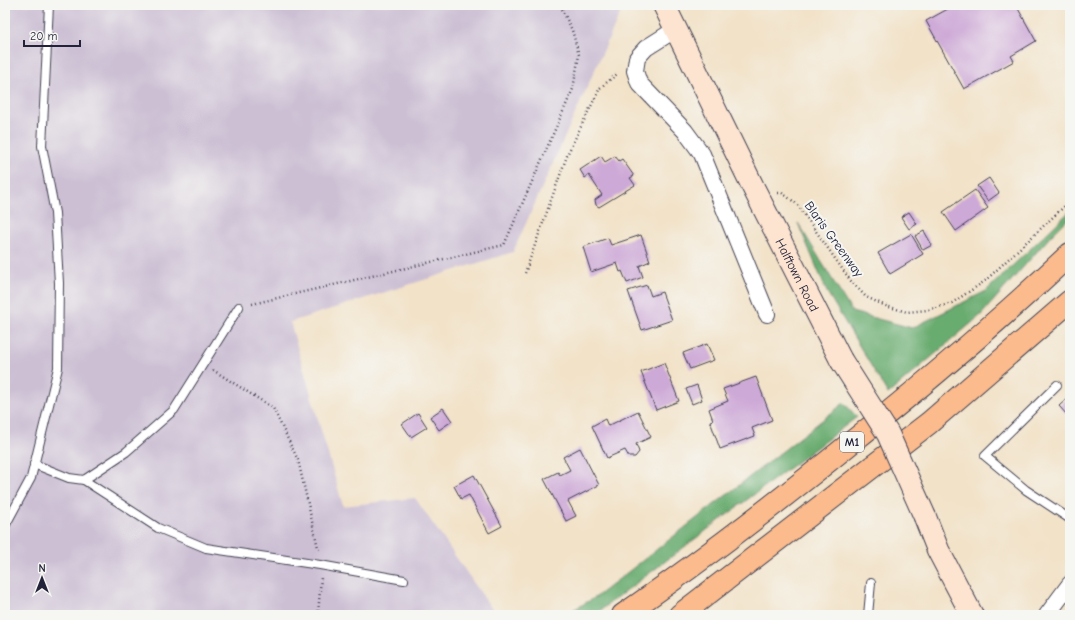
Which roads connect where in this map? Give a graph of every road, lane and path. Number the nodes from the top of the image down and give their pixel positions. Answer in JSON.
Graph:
{"nodes":[{"id":1,"x":49,"y":5,"type":"edge"},
{"id":2,"x":560,"y":5,"type":"edge"},
{"id":3,"x":664,"y":5,"type":"edge"},
{"id":4,"x":676,"y":29,"type":"junction"},
{"id":5,"x":637,"y":58,"type":"junction"},
{"id":6,"x":754,"y":189,"type":"junction"},
{"id":7,"x":1070,"y":201,"type":"edge"},
{"id":8,"x":1070,"y":254,"type":"edge"},
{"id":9,"x":524,"y":273,"type":"dead end"},
{"id":10,"x":1070,"y":301,"type":"edge"},
{"id":11,"x":239,"y":307,"type":"joint"},
{"id":12,"x":767,"y":314,"type":"dead end"},
{"id":13,"x":203,"y":363,"type":"junction"},
{"id":14,"x":1057,"y":385,"type":"dead end"},
{"id":15,"x":34,"y":464,"type":"junction"},
{"id":16,"x":84,"y":480,"type":"junction"},
{"id":17,"x":1070,"y":519,"type":"edge"},
{"id":18,"x":5,"y":526,"type":"edge"},
{"id":19,"x":320,"y":565,"type":"junction"},
{"id":20,"x":404,"y":580,"type":"dead end"},
{"id":21,"x":871,"y":583,"type":"dead end"},
{"id":22,"x":1070,"y":584,"type":"edge"},
{"id":23,"x":318,"y":615,"type":"edge"},
{"id":24,"x":623,"y":615,"type":"edge"},
{"id":25,"x":680,"y":615,"type":"edge"},
{"id":26,"x":868,"y":615,"type":"edge"},
{"id":27,"x":972,"y":615,"type":"edge"},
{"id":28,"x":1047,"y":615,"type":"edge"}],
"edges":[{"from":1,"to":15,"type":"lane"},
{"from":2,"to":11,"type":"path"},
{"from":3,"to":4,"type":"street","name":"Halftown Road"},
{"from":4,"to":5,"type":"street"},
{"from":4,"to":6,"type":"street","name":"Halftown Road"},
{"from":5,"to":9,"type":"path"},
{"from":5,"to":12,"type":"street"},
{"from":6,"to":7,"type":"path","name":"Blaris Greenway"},
{"from":6,"to":27,"type":"street","name":"Halftown Road","bridge":true},
{"from":8,"to":24,"type":"highway","number":"M1"},
{"from":10,"to":25,"type":"highway","number":"M1"},
{"from":11,"to":13,"type":"lane"},
{"from":13,"to":16,"type":"lane"},
{"from":13,"to":19,"type":"path"},
{"from":14,"to":17,"type":"lane"},
{"from":15,"to":16,"type":"lane"},
{"from":15,"to":18,"type":"lane"},
{"from":16,"to":19,"type":"lane"},
{"from":19,"to":20,"type":"lane"},
{"from":19,"to":23,"type":"path"},
{"from":21,"to":26,"type":"lane"},
{"from":22,"to":28,"type":"street"}]}
